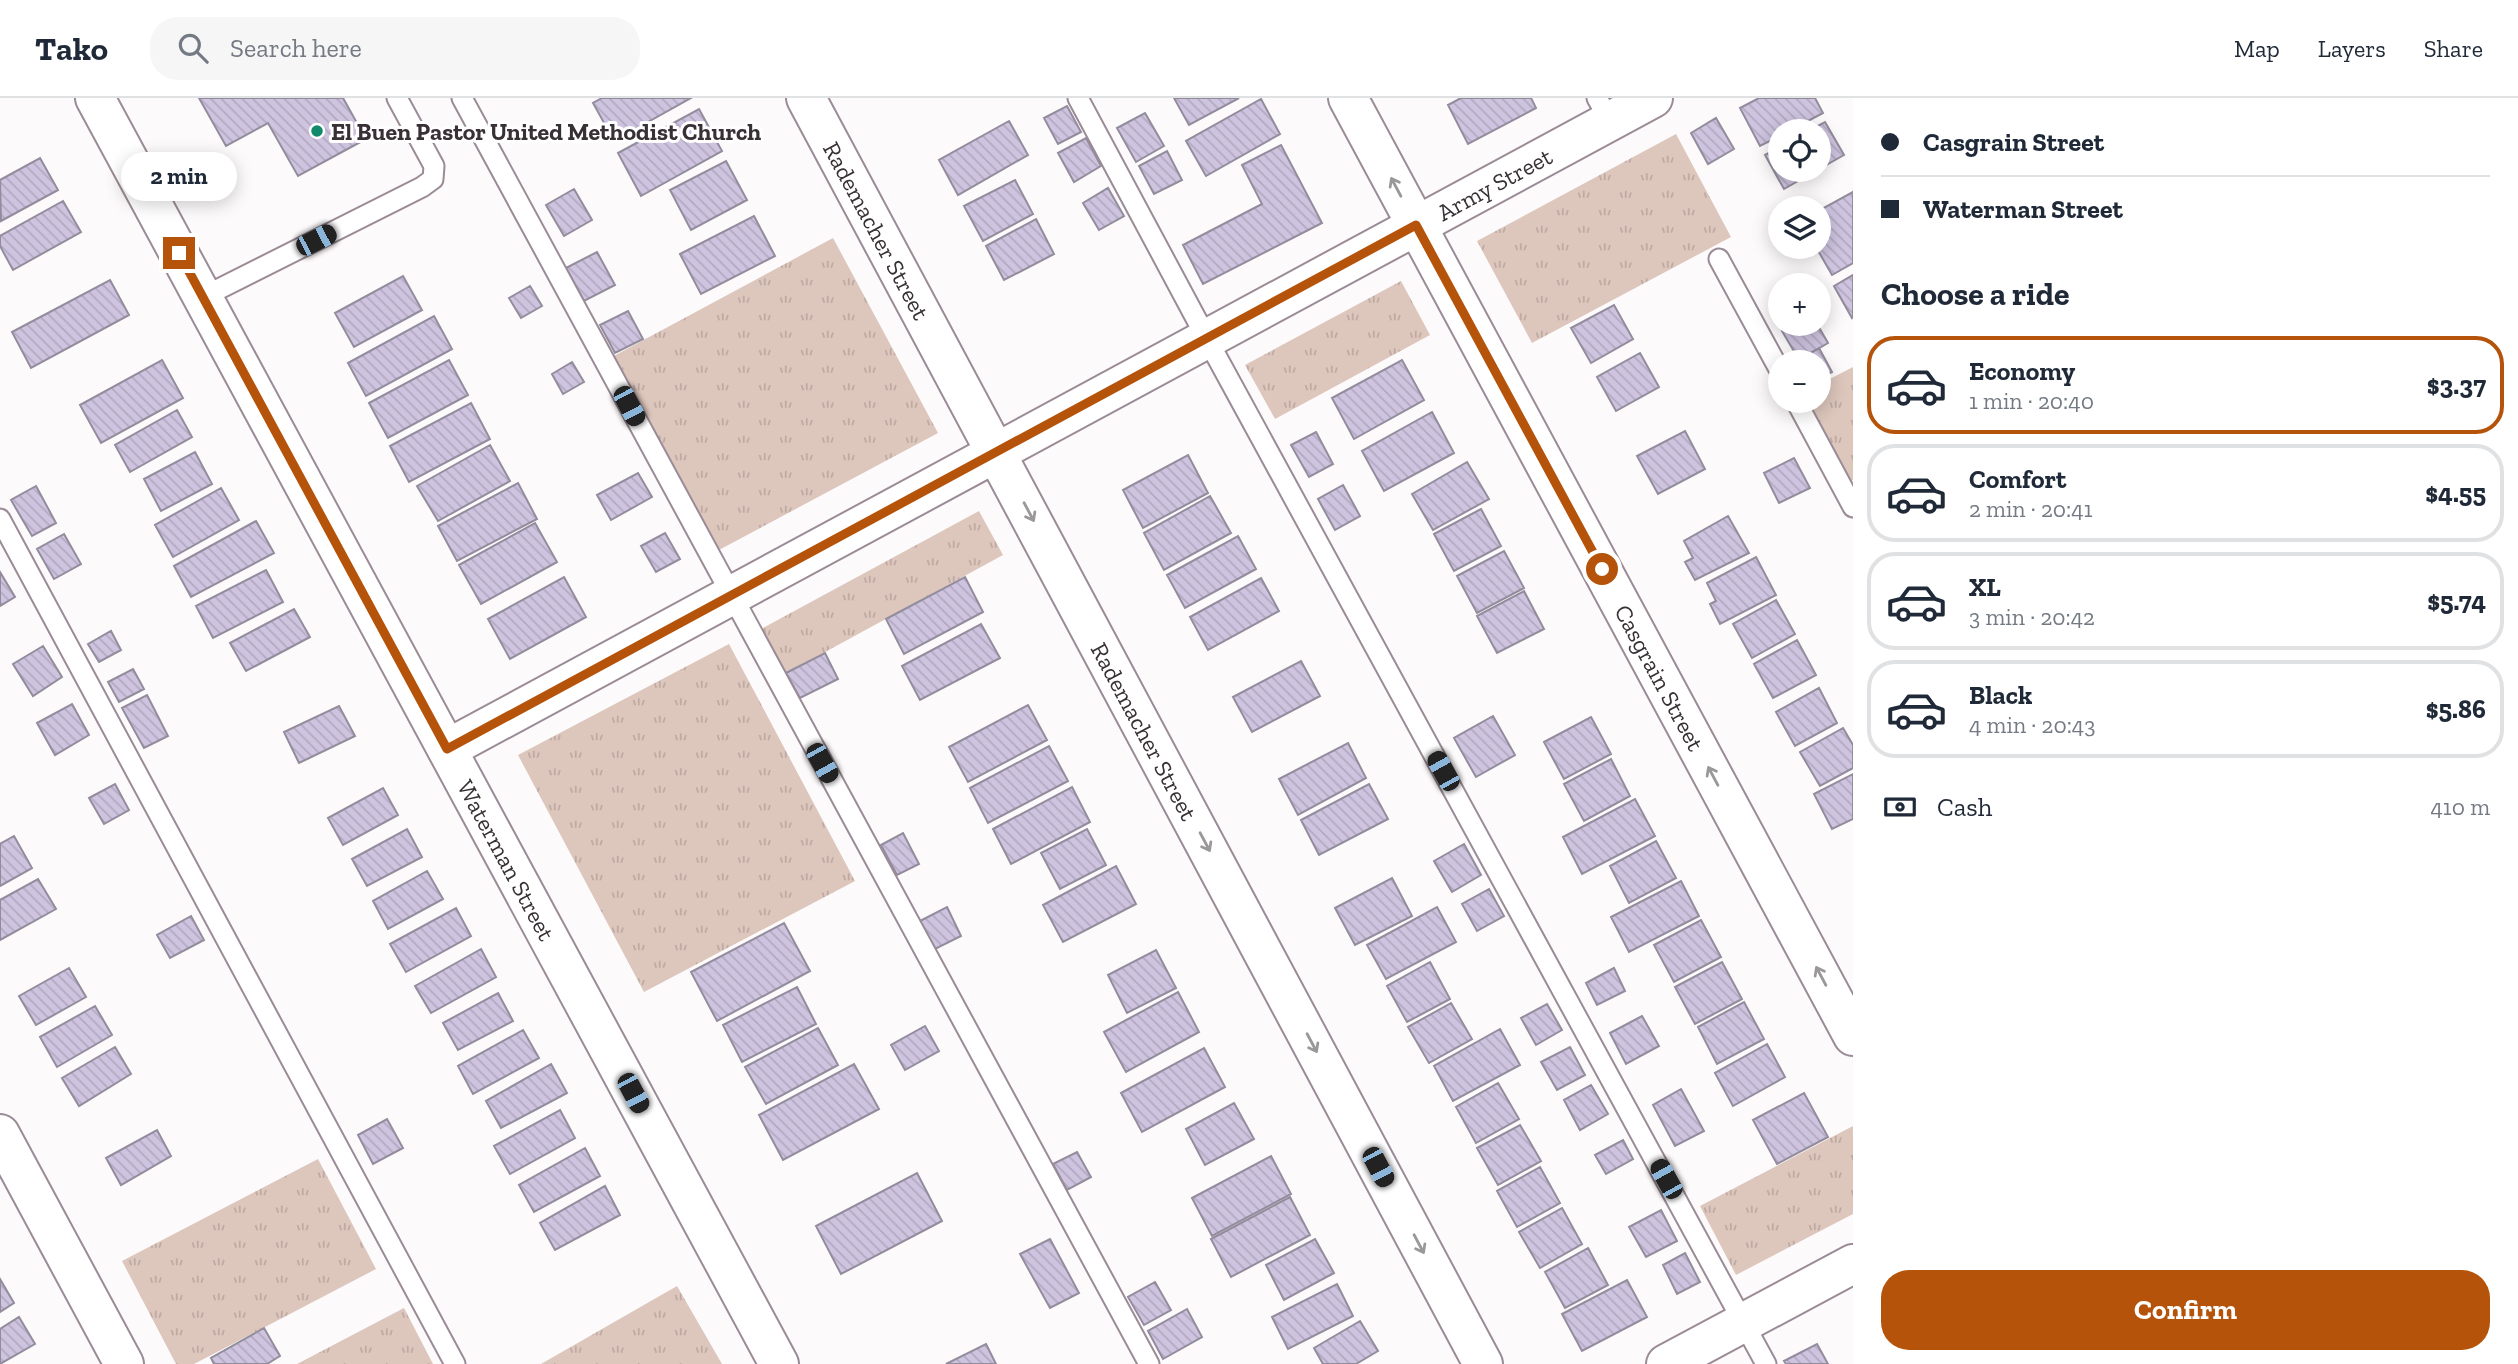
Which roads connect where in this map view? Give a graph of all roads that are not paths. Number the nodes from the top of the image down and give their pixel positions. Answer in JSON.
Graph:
{"nodes":[{"id":1,"x":95,"y":98,"type":"edge"},
{"id":2,"x":397,"y":98,"type":"edge"},
{"id":3,"x":462,"y":98,"type":"edge"},
{"id":4,"x":806,"y":98,"type":"edge"},
{"id":5,"x":1079,"y":98,"type":"edge"},
{"id":6,"x":1348,"y":98,"type":"edge"},
{"id":7,"x":1653,"y":98,"type":"edge"},
{"id":8,"x":1604,"y":110,"type":"edge"},
{"id":9,"x":1416,"y":225,"type":"junction"},
{"id":10,"x":1719,"y":259,"type":"dead end"},
{"id":11,"x":203,"y":297,"type":"junction"},
{"id":12,"x":1207,"y":339,"type":"junction"},
{"id":13,"x":1769,"y":350,"type":"edge"},
{"id":14,"x":1802,"y":413,"type":"edge"},
{"id":15,"x":997,"y":452,"type":"junction"},
{"id":16,"x":1853,"y":507,"type":"edge"},
{"id":17,"x":0,"y":519,"type":"edge"},
{"id":18,"x":731,"y":595,"type":"junction"},
{"id":19,"x":447,"y":749,"type":"junction"},
{"id":20,"x":1853,"y":1036,"type":"edge"},
{"id":21,"x":0,"y":1134,"type":"edge"},
{"id":22,"x":1853,"y":1265,"type":"edge"},
{"id":23,"x":1744,"y":1323,"type":"junction"},
{"id":24,"x":124,"y":1364,"type":"edge"},
{"id":25,"x":455,"y":1364,"type":"edge"},
{"id":26,"x":779,"y":1364,"type":"edge"},
{"id":27,"x":1149,"y":1364,"type":"edge"},
{"id":28,"x":1483,"y":1364,"type":"edge"},
{"id":29,"x":1666,"y":1364,"type":"edge"},
{"id":30,"x":1766,"y":1364,"type":"edge"}],
"edges":[{"from":1,"to":11,"type":"street","name":"Waterman Street"},
{"from":2,"to":11,"type":"lane"},
{"from":3,"to":18,"type":"lane"},
{"from":4,"to":15,"type":"street","name":"Rademacher Street"},
{"from":5,"to":12,"type":"lane"},
{"from":9,"to":6,"type":"street","name":"Casgrain Street","one_way":true},
{"from":7,"to":8,"type":"street","name":"Army Street"},
{"from":8,"to":9,"type":"street","name":"Army Street"},
{"from":9,"to":12,"type":"street","name":"Army Street"},
{"from":20,"to":9,"type":"street","name":"Casgrain Street","one_way":true},
{"from":10,"to":13,"type":"lane"},
{"from":11,"to":19,"type":"street","name":"Waterman Street"},
{"from":12,"to":15,"type":"street","name":"Army Street"},
{"from":12,"to":23,"type":"lane"},
{"from":14,"to":16,"type":"lane"},
{"from":15,"to":18,"type":"street","name":"Army Street"},
{"from":15,"to":28,"type":"street","name":"Rademacher Street","one_way":true},
{"from":17,"to":25,"type":"lane"},
{"from":18,"to":19,"type":"street","name":"Army Street"},
{"from":18,"to":27,"type":"lane"},
{"from":19,"to":26,"type":"street","name":"Waterman Street"},
{"from":21,"to":24,"type":"street"},
{"from":22,"to":23,"type":"street"},
{"from":23,"to":29,"type":"street"},
{"from":23,"to":30,"type":"lane"}]}
